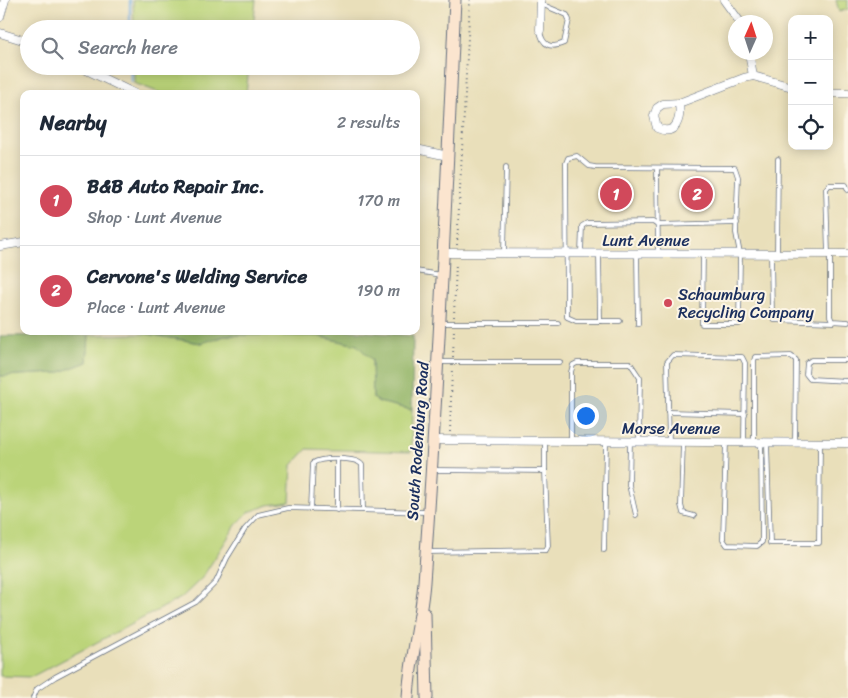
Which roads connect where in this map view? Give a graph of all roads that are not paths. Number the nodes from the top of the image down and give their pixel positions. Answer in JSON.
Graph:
{"nodes":[{"id":1,"x":5,"y":0,"type":"edge"},
{"id":2,"x":454,"y":0,"type":"edge"},
{"id":3,"x":724,"y":0,"type":"edge"},
{"id":4,"x":541,"y":2,"type":"edge"},
{"id":5,"x":735,"y":15,"type":"edge"},
{"id":6,"x":0,"y":17,"type":"edge"},
{"id":7,"x":540,"y":30,"type":"joint"},
{"id":8,"x":0,"y":33,"type":"edge"},
{"id":9,"x":20,"y":39,"type":"edge"},
{"id":10,"x":750,"y":60,"type":"edge"},
{"id":11,"x":97,"y":75,"type":"edge"},
{"id":12,"x":754,"y":76,"type":"junction"},
{"id":13,"x":788,"y":86,"type":"edge"},
{"id":14,"x":128,"y":90,"type":"edge"},
{"id":15,"x":833,"y":93,"type":"edge"},
{"id":16,"x":848,"y":94,"type":"edge"},
{"id":17,"x":679,"y":103,"type":"dead end"},
{"id":18,"x":420,"y":150,"type":"edge"},
{"id":19,"x":448,"y":156,"type":"junction"},
{"id":20,"x":778,"y":159,"type":"dead end"},
{"id":21,"x":506,"y":167,"type":"dead end"},
{"id":22,"x":658,"y":168,"type":"junction"},
{"id":23,"x":848,"y":190,"type":"edge"},
{"id":24,"x":737,"y":223,"type":"junction"},
{"id":25,"x":657,"y":225,"type":"junction"},
{"id":26,"x":20,"y":243,"type":"edge"},
{"id":27,"x":0,"y":246,"type":"edge"},
{"id":28,"x":444,"y":253,"type":"junction"},
{"id":29,"x":504,"y":253,"type":"junction"},
{"id":30,"x":565,"y":253,"type":"junction"},
{"id":31,"x":581,"y":253,"type":"junction"},
{"id":32,"x":599,"y":253,"type":"junction"},
{"id":33,"x":637,"y":253,"type":"junction"},
{"id":34,"x":658,"y":253,"type":"junction"},
{"id":35,"x":774,"y":253,"type":"junction"},
{"id":36,"x":703,"y":254,"type":"junction"},
{"id":37,"x":740,"y":254,"type":"junction"},
{"id":38,"x":829,"y":254,"type":"junction"},
{"id":39,"x":848,"y":254,"type":"edge"},
{"id":40,"x":420,"y":272,"type":"edge"},
{"id":41,"x":443,"y":275,"type":"junction"},
{"id":42,"x":600,"y":321,"type":"junction"},
{"id":43,"x":620,"y":321,"type":"dead end"},
{"id":44,"x":440,"y":322,"type":"junction"},
{"id":45,"x":834,"y":322,"type":"junction"},
{"id":46,"x":848,"y":322,"type":"edge"},
{"id":47,"x":558,"y":323,"type":"dead end"},
{"id":48,"x":638,"y":324,"type":"dead end"},
{"id":49,"x":848,"y":360,"type":"edge"},
{"id":50,"x":438,"y":362,"type":"junction"},
{"id":51,"x":560,"y":362,"type":"dead end"},
{"id":52,"x":848,"y":380,"type":"edge"},
{"id":53,"x":668,"y":412,"type":"junction"},
{"id":54,"x":745,"y":414,"type":"junction"},
{"id":55,"x":433,"y":440,"type":"junction"},
{"id":56,"x":545,"y":441,"type":"junction"},
{"id":57,"x":571,"y":441,"type":"junction"},
{"id":58,"x":606,"y":442,"type":"junction"},
{"id":59,"x":630,"y":442,"type":"junction"},
{"id":60,"x":640,"y":442,"type":"junction"},
{"id":61,"x":669,"y":442,"type":"junction"},
{"id":62,"x":683,"y":442,"type":"junction"},
{"id":63,"x":726,"y":442,"type":"junction"},
{"id":64,"x":744,"y":442,"type":"junction"},
{"id":65,"x":761,"y":442,"type":"junction"},
{"id":66,"x":795,"y":443,"type":"junction"},
{"id":67,"x":820,"y":443,"type":"junction"},
{"id":68,"x":848,"y":443,"type":"edge"},
{"id":69,"x":337,"y":460,"type":"junction"},
{"id":70,"x":432,"y":470,"type":"junction"},
{"id":71,"x":545,"y":471,"type":"junction"},
{"id":72,"x":311,"y":509,"type":"junction"},
{"id":73,"x":337,"y":510,"type":"junction"},
{"id":74,"x":363,"y":510,"type":"junction"},
{"id":75,"x":428,"y":512,"type":"junction"},
{"id":76,"x":636,"y":515,"type":"dead end"},
{"id":77,"x":694,"y":516,"type":"dead end"},
{"id":78,"x":604,"y":550,"type":"dead end"},
{"id":79,"x":426,"y":552,"type":"junction"},
{"id":80,"x":424,"y":585,"type":"junction"},
{"id":81,"x":33,"y":698,"type":"edge"},
{"id":82,"x":408,"y":698,"type":"edge"},
{"id":83,"x":427,"y":698,"type":"edge"}],
"edges":[{"from":1,"to":6,"type":"street"},
{"from":2,"to":19,"type":"street","name":"South Rodenburg Road"},
{"from":3,"to":5,"type":"street"},
{"from":4,"to":7,"type":"street"},
{"from":4,"to":7,"type":"lane"},
{"from":8,"to":9,"type":"street"},
{"from":10,"to":12,"type":"street"},
{"from":11,"to":14,"type":"street"},
{"from":12,"to":13,"type":"street"},
{"from":12,"to":17,"type":"street"},
{"from":15,"to":16,"type":"street"},
{"from":18,"to":19,"type":"street"},
{"from":19,"to":28,"type":"street","name":"South Rodenburg Road"},
{"from":20,"to":35,"type":"lane"},
{"from":21,"to":29,"type":"lane"},
{"from":22,"to":24,"type":"lane"},
{"from":22,"to":25,"type":"lane"},
{"from":22,"to":30,"type":"lane"},
{"from":23,"to":38,"type":"lane"},
{"from":24,"to":25,"type":"lane"},
{"from":24,"to":37,"type":"lane"},
{"from":25,"to":31,"type":"lane"},
{"from":25,"to":34,"type":"lane"},
{"from":26,"to":27,"type":"street"},
{"from":28,"to":29,"type":"street","name":"Lunt Avenue"},
{"from":28,"to":41,"type":"street","name":"South Rodenburg Road"},
{"from":29,"to":30,"type":"street","name":"Lunt Avenue"},
{"from":30,"to":31,"type":"street","name":"Lunt Avenue"},
{"from":30,"to":42,"type":"lane"},
{"from":31,"to":32,"type":"street","name":"Lunt Avenue"},
{"from":32,"to":33,"type":"street","name":"Lunt Avenue"},
{"from":32,"to":42,"type":"lane"},
{"from":33,"to":34,"type":"street","name":"Lunt Avenue"},
{"from":33,"to":48,"type":"lane"},
{"from":34,"to":36,"type":"street","name":"Lunt Avenue"},
{"from":35,"to":37,"type":"street","name":"Lunt Avenue"},
{"from":35,"to":38,"type":"street","name":"Lunt Avenue"},
{"from":35,"to":45,"type":"lane"},
{"from":36,"to":37,"type":"street","name":"Lunt Avenue"},
{"from":36,"to":37,"type":"lane"},
{"from":38,"to":39,"type":"street","name":"Lunt Avenue"},
{"from":38,"to":45,"type":"lane"},
{"from":40,"to":41,"type":"lane"},
{"from":41,"to":44,"type":"street","name":"South Rodenburg Road"},
{"from":42,"to":43,"type":"lane"},
{"from":44,"to":47,"type":"lane"},
{"from":44,"to":50,"type":"street","name":"South Rodenburg Road"},
{"from":45,"to":46,"type":"lane"},
{"from":49,"to":52,"type":"lane"},
{"from":50,"to":51,"type":"lane"},
{"from":50,"to":55,"type":"street","name":"South Rodenburg Road"},
{"from":53,"to":54,"type":"lane"},
{"from":53,"to":54,"type":"lane"},
{"from":53,"to":61,"type":"lane"},
{"from":54,"to":64,"type":"lane"},
{"from":55,"to":56,"type":"street","name":"Morse Avenue"},
{"from":55,"to":70,"type":"street","name":"South Rodenburg Road"},
{"from":56,"to":57,"type":"street","name":"Morse Avenue"},
{"from":56,"to":71,"type":"lane"},
{"from":57,"to":58,"type":"street","name":"Morse Avenue"},
{"from":57,"to":60,"type":"lane"},
{"from":58,"to":59,"type":"street","name":"Morse Avenue"},
{"from":58,"to":78,"type":"lane"},
{"from":59,"to":60,"type":"street","name":"Morse Avenue"},
{"from":59,"to":76,"type":"lane"},
{"from":60,"to":61,"type":"street","name":"Morse Avenue"},
{"from":61,"to":62,"type":"street","name":"Morse Avenue"},
{"from":62,"to":63,"type":"street","name":"Morse Avenue"},
{"from":62,"to":77,"type":"lane"},
{"from":63,"to":64,"type":"street","name":"Morse Avenue"},
{"from":63,"to":65,"type":"lane"},
{"from":64,"to":65,"type":"street","name":"Morse Avenue"},
{"from":65,"to":66,"type":"street","name":"Morse Avenue"},
{"from":65,"to":66,"type":"lane"},
{"from":65,"to":67,"type":"lane"},
{"from":66,"to":67,"type":"street","name":"Morse Avenue"},
{"from":67,"to":68,"type":"street","name":"Morse Avenue"},
{"from":69,"to":72,"type":"lane"},
{"from":69,"to":73,"type":"lane"},
{"from":69,"to":74,"type":"lane"},
{"from":70,"to":71,"type":"lane"},
{"from":70,"to":75,"type":"street","name":"South Rodenburg Road"},
{"from":71,"to":79,"type":"lane"},
{"from":72,"to":73,"type":"lane"},
{"from":72,"to":81,"type":"lane"},
{"from":73,"to":74,"type":"lane"},
{"from":74,"to":75,"type":"lane"},
{"from":75,"to":79,"type":"street","name":"South Rodenburg Road"},
{"from":79,"to":80,"type":"street","name":"South Rodenburg Road"},
{"from":80,"to":82,"type":"street","name":"South Rodenburg Road"},
{"from":80,"to":83,"type":"street","name":"South Rodenburg Road"}]}
